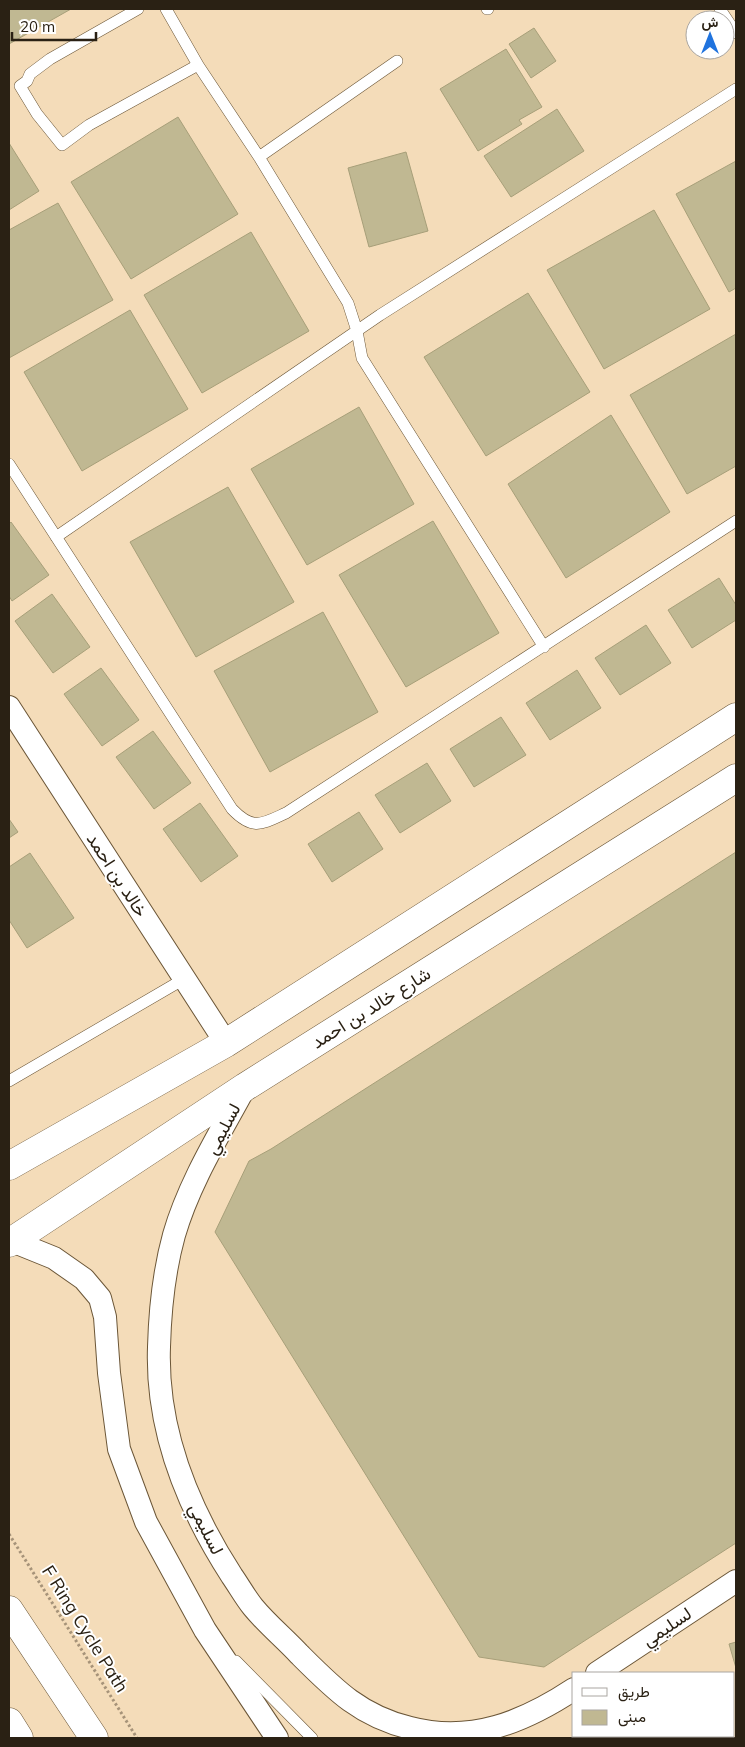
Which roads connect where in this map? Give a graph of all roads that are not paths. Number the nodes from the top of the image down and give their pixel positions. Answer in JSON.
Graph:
{"nodes":[{"id":1,"x":138,"y":9,"type":"edge"},
{"id":2,"x":166,"y":9,"type":"edge"},
{"id":3,"x":720,"y":9,"type":"edge"},
{"id":4,"x":736,"y":33,"type":"edge"},
{"id":5,"x":397,"y":62,"type":"dead end"},
{"id":6,"x":198,"y":65,"type":"junction"},
{"id":7,"x":736,"y":89,"type":"edge"},
{"id":8,"x":259,"y":157,"type":"junction"},
{"id":9,"x":357,"y":331,"type":"junction"},
{"id":10,"x":9,"y":464,"type":"edge"},
{"id":11,"x":736,"y":522,"type":"edge"},
{"id":12,"x":56,"y":537,"type":"junction"},
{"id":13,"x":544,"y":647,"type":"junction"},
{"id":14,"x":9,"y":707,"type":"edge"},
{"id":15,"x":736,"y":717,"type":"edge"},
{"id":16,"x":736,"y":778,"type":"edge"},
{"id":17,"x":184,"y":979,"type":"junction"},
{"id":18,"x":226,"y":1043,"type":"junction"},
{"id":19,"x":9,"y":1080,"type":"edge"},
{"id":20,"x":246,"y":1087,"type":"junction"},
{"id":21,"x":9,"y":1166,"type":"edge"},
{"id":22,"x":10,"y":1242,"type":"edge"},
{"id":23,"x":736,"y":1580,"type":"edge"},
{"id":24,"x":9,"y":1610,"type":"edge"},
{"id":25,"x":205,"y":1630,"type":"junction"},
{"id":26,"x":598,"y":1672,"type":"edge"},
{"id":27,"x":572,"y":1690,"type":"edge"},
{"id":28,"x":9,"y":1722,"type":"edge"},
{"id":29,"x":19,"y":1738,"type":"edge"},
{"id":30,"x":94,"y":1738,"type":"edge"},
{"id":31,"x":277,"y":1738,"type":"edge"},
{"id":32,"x":312,"y":1738,"type":"edge"}],
"edges":[{"from":1,"to":6,"type":"lane"},
{"from":2,"to":6,"type":"lane"},
{"from":3,"to":4,"type":"lane"},
{"from":5,"to":8,"type":"lane"},
{"from":6,"to":8,"type":"lane"},
{"from":7,"to":9,"type":"lane"},
{"from":8,"to":9,"type":"lane"},
{"from":9,"to":12,"type":"lane"},
{"from":9,"to":13,"type":"lane"},
{"from":10,"to":12,"type":"lane"},
{"from":11,"to":13,"type":"lane"},
{"from":12,"to":13,"type":"lane"},
{"from":14,"to":17,"type":"street","name":"خالد بن احمد"},
{"from":15,"to":18,"type":"main road"},
{"from":16,"to":20,"type":"main road","name":"شارع خالد بن احمد"},
{"from":17,"to":18,"type":"street","name":"خالد بن احمد"},
{"from":17,"to":19,"type":"lane"},
{"from":18,"to":21,"type":"main road"},
{"from":20,"to":22,"type":"main road","name":"شارع خالد بن احمد"},
{"from":20,"to":27,"type":"street","name":"لسليمي"},
{"from":22,"to":25,"type":"street"},
{"from":23,"to":26,"type":"street","name":"لسليمي"},
{"from":24,"to":30,"type":"main road"},
{"from":25,"to":31,"type":"street"},
{"from":25,"to":32,"type":"lane"},
{"from":28,"to":29,"type":"main road"}]}
